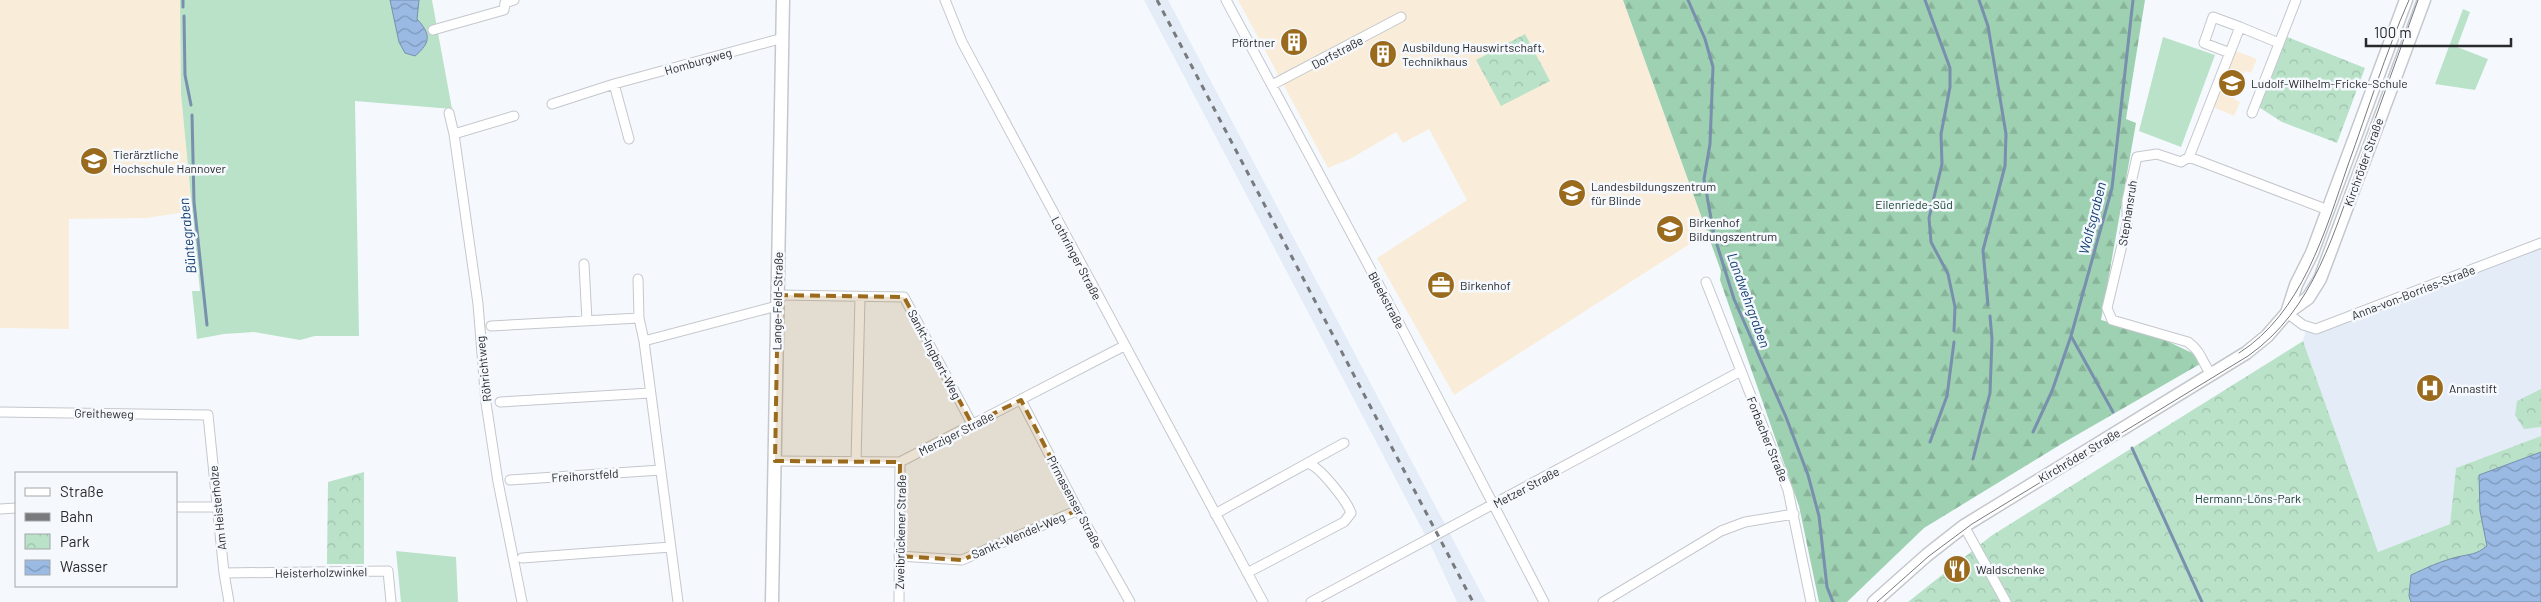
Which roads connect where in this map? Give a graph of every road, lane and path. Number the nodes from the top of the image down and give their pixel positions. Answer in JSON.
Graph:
{"nodes":[{"id":1,"x":782,"y":0,"type":"edge"},
{"id":2,"x":945,"y":0,"type":"edge"},
{"id":3,"x":1226,"y":0,"type":"edge"},
{"id":4,"x":2296,"y":0,"type":"edge"},
{"id":5,"x":2406,"y":0,"type":"edge"},
{"id":6,"x":2424,"y":0,"type":"edge"},
{"id":7,"x":508,"y":1,"type":"edge"},
{"id":8,"x":1401,"y":17,"type":"dead end"},
{"id":9,"x":2240,"y":27,"type":"junction"},
{"id":10,"x":432,"y":30,"type":"dead end"},
{"id":11,"x":782,"y":38,"type":"junction"},
{"id":12,"x":2279,"y":43,"type":"junction"},
{"id":13,"x":2230,"y":53,"type":"junction"},
{"id":14,"x":614,"y":84,"type":"junction"},
{"id":15,"x":1272,"y":85,"type":"junction"},
{"id":16,"x":552,"y":104,"type":"dead end"},
{"id":17,"x":449,"y":113,"type":"dead end"},
{"id":18,"x":2252,"y":113,"type":"dead end"},
{"id":19,"x":514,"y":116,"type":"dead end"},
{"id":20,"x":454,"y":134,"type":"junction"},
{"id":21,"x":629,"y":139,"type":"dead end"},
{"id":22,"x":2189,"y":157,"type":"junction"},
{"id":23,"x":2328,"y":210,"type":"junction"},
{"id":24,"x":2541,"y":243,"type":"edge"},
{"id":25,"x":584,"y":264,"type":"dead end"},
{"id":26,"x":638,"y":279,"type":"dead end"},
{"id":27,"x":1706,"y":282,"type":"dead end"},
{"id":28,"x":860,"y":297,"type":"junction"},
{"id":29,"x":778,"y":300,"type":"junction"},
{"id":30,"x":2287,"y":313,"type":"junction"},
{"id":31,"x":639,"y":318,"type":"junction"},
{"id":32,"x":587,"y":321,"type":"junction"},
{"id":33,"x":491,"y":326,"type":"dead end"},
{"id":34,"x":644,"y":341,"type":"junction"},
{"id":35,"x":1124,"y":346,"type":"junction"},
{"id":36,"x":1741,"y":371,"type":"junction"},
{"id":37,"x":2212,"y":375,"type":"junction"},
{"id":38,"x":650,"y":393,"type":"junction"},
{"id":39,"x":1021,"y":400,"type":"junction"},
{"id":40,"x":500,"y":402,"type":"dead end"},
{"id":41,"x":0,"y":412,"type":"edge"},
{"id":42,"x":208,"y":415,"type":"joint"},
{"id":43,"x":972,"y":424,"type":"junction"},
{"id":44,"x":1344,"y":442,"type":"dead end"},
{"id":45,"x":775,"y":461,"type":"junction"},
{"id":46,"x":856,"y":462,"type":"junction"},
{"id":47,"x":900,"y":462,"type":"junction"},
{"id":48,"x":1309,"y":464,"type":"junction"},
{"id":49,"x":661,"y":470,"type":"junction"},
{"id":50,"x":510,"y":480,"type":"dead end"},
{"id":51,"x":1493,"y":504,"type":"junction"},
{"id":52,"x":178,"y":507,"type":"edge"},
{"id":53,"x":217,"y":507,"type":"junction"},
{"id":54,"x":15,"y":508,"type":"edge"},
{"id":55,"x":0,"y":509,"type":"edge"},
{"id":56,"x":1078,"y":510,"type":"junction"},
{"id":57,"x":1215,"y":514,"type":"junction"},
{"id":58,"x":1794,"y":514,"type":"junction"},
{"id":59,"x":1964,"y":526,"type":"junction"},
{"id":60,"x":671,"y":547,"type":"junction"},
{"id":61,"x":899,"y":556,"type":"junction"},
{"id":62,"x":522,"y":558,"type":"dead end"},
{"id":63,"x":224,"y":573,"type":"junction"},
{"id":64,"x":1247,"y":573,"type":"junction"},
{"id":65,"x":229,"y":602,"type":"edge"},
{"id":66,"x":391,"y":602,"type":"edge"},
{"id":67,"x":522,"y":602,"type":"edge"},
{"id":68,"x":678,"y":602,"type":"edge"},
{"id":69,"x":772,"y":602,"type":"edge"},
{"id":70,"x":899,"y":602,"type":"edge"},
{"id":71,"x":1130,"y":602,"type":"edge"},
{"id":72,"x":1263,"y":602,"type":"edge"},
{"id":73,"x":1311,"y":602,"type":"edge"},
{"id":74,"x":1544,"y":602,"type":"edge"},
{"id":75,"x":1603,"y":602,"type":"edge"},
{"id":76,"x":1812,"y":602,"type":"edge"},
{"id":77,"x":1874,"y":602,"type":"edge"},
{"id":78,"x":2006,"y":602,"type":"edge"}],
"edges":[{"from":1,"to":11,"type":"main road","name":"Lange-Feld-Straße"},
{"from":2,"to":35,"type":"street","name":"Lothringer Straße"},
{"from":3,"to":15,"type":"street","name":"Bleekstraße"},
{"from":4,"to":12,"type":"street"},
{"from":5,"to":23,"type":"main road","name":"Kirchröder Straße"},
{"from":6,"to":30,"type":"main road","name":"Kirchröder Straße"},
{"from":7,"to":10,"type":"street"},
{"from":8,"to":15,"type":"street","name":"Dorfstraße"},
{"from":9,"to":12,"type":"street"},
{"from":9,"to":13,"type":"street"},
{"from":9,"to":13,"type":"street"},
{"from":11,"to":14,"type":"street","name":"Homburgweg"},
{"from":11,"to":29,"type":"main road","name":"Lange-Feld-Straße"},
{"from":12,"to":18,"type":"street"},
{"from":13,"to":22,"type":"street"},
{"from":14,"to":16,"type":"street","name":"Homburgweg"},
{"from":14,"to":21,"type":"street"},
{"from":15,"to":51,"type":"street","name":"Bleekstraße"},
{"from":17,"to":20,"type":"street","name":"Röhrichtweg"},
{"from":19,"to":20,"type":"street"},
{"from":20,"to":67,"type":"street","name":"Röhrichtweg"},
{"from":22,"to":23,"type":"street","name":"Stephansruh"},
{"from":22,"to":37,"type":"street","name":"Stephansruh"},
{"from":23,"to":30,"type":"main road","name":"Kirchröder Straße"},
{"from":24,"to":30,"type":"street","name":"Anna-von-Borries-Straße"},
{"from":25,"to":32,"type":"street"},
{"from":26,"to":31,"type":"street"},
{"from":27,"to":36,"type":"street","name":"Forbacher Straße"},
{"from":28,"to":29,"type":"street","name":"Sankt-Ingbert-Weg"},
{"from":28,"to":43,"type":"street","name":"Sankt-Ingbert-Weg"},
{"from":28,"to":46,"type":"street"},
{"from":29,"to":34,"type":"street"},
{"from":29,"to":45,"type":"main road","name":"Lange-Feld-Straße"},
{"from":30,"to":37,"type":"main road","name":"Kirchröder Straße"},
{"from":31,"to":32,"type":"street"},
{"from":31,"to":34,"type":"street"},
{"from":32,"to":33,"type":"street"},
{"from":34,"to":38,"type":"street"},
{"from":35,"to":39,"type":"street","name":"Merziger Straße"},
{"from":35,"to":57,"type":"street","name":"Lothringer Straße"},
{"from":36,"to":51,"type":"street","name":"Metzer Straße"},
{"from":36,"to":58,"type":"street","name":"Forbacher Straße"},
{"from":37,"to":59,"type":"main road","name":"Kirchröder Straße"},
{"from":38,"to":40,"type":"street"},
{"from":38,"to":49,"type":"street"},
{"from":39,"to":43,"type":"street","name":"Merziger Straße"},
{"from":39,"to":56,"type":"street","name":"Pirmasenser Straße"},
{"from":41,"to":42,"type":"street","name":"Greitheweg"},
{"from":42,"to":53,"type":"street","name":"Am Heisterholze"},
{"from":43,"to":47,"type":"street","name":"Merziger Straße"},
{"from":44,"to":48,"type":"street"},
{"from":45,"to":46,"type":"street","name":"Merziger Straße"},
{"from":45,"to":69,"type":"main road","name":"Lange-Feld-Straße"},
{"from":46,"to":47,"type":"street","name":"Merziger Straße"},
{"from":47,"to":61,"type":"street","name":"Zweibrückener Straße"},
{"from":48,"to":57,"type":"street"},
{"from":48,"to":64,"type":"street"},
{"from":49,"to":50,"type":"street","name":"Freihorstfeld"},
{"from":49,"to":60,"type":"street"},
{"from":51,"to":73,"type":"street","name":"Metzer Straße"},
{"from":51,"to":74,"type":"street","name":"Bleekstraße"},
{"from":52,"to":53,"type":"street"},
{"from":53,"to":63,"type":"street","name":"Am Heisterholze"},
{"from":54,"to":55,"type":"street"},
{"from":56,"to":61,"type":"street","name":"Sankt-Wendel-Weg"},
{"from":56,"to":71,"type":"street","name":"Pirmasenser Straße"},
{"from":57,"to":64,"type":"street","name":"Lothringer Straße"},
{"from":58,"to":75,"type":"street"},
{"from":58,"to":76,"type":"street","name":"Forbacher Straße"},
{"from":59,"to":77,"type":"main road","name":"Kirchröder Straße"},
{"from":59,"to":78,"type":"street"},
{"from":60,"to":62,"type":"street"},
{"from":60,"to":68,"type":"street"},
{"from":61,"to":70,"type":"street","name":"Zweibrückener Straße"},
{"from":63,"to":65,"type":"street","name":"Am Heisterholze"},
{"from":63,"to":66,"type":"street","name":"Heisterholzwinkel"},
{"from":64,"to":72,"type":"street","name":"Lothringer Straße"}]}
